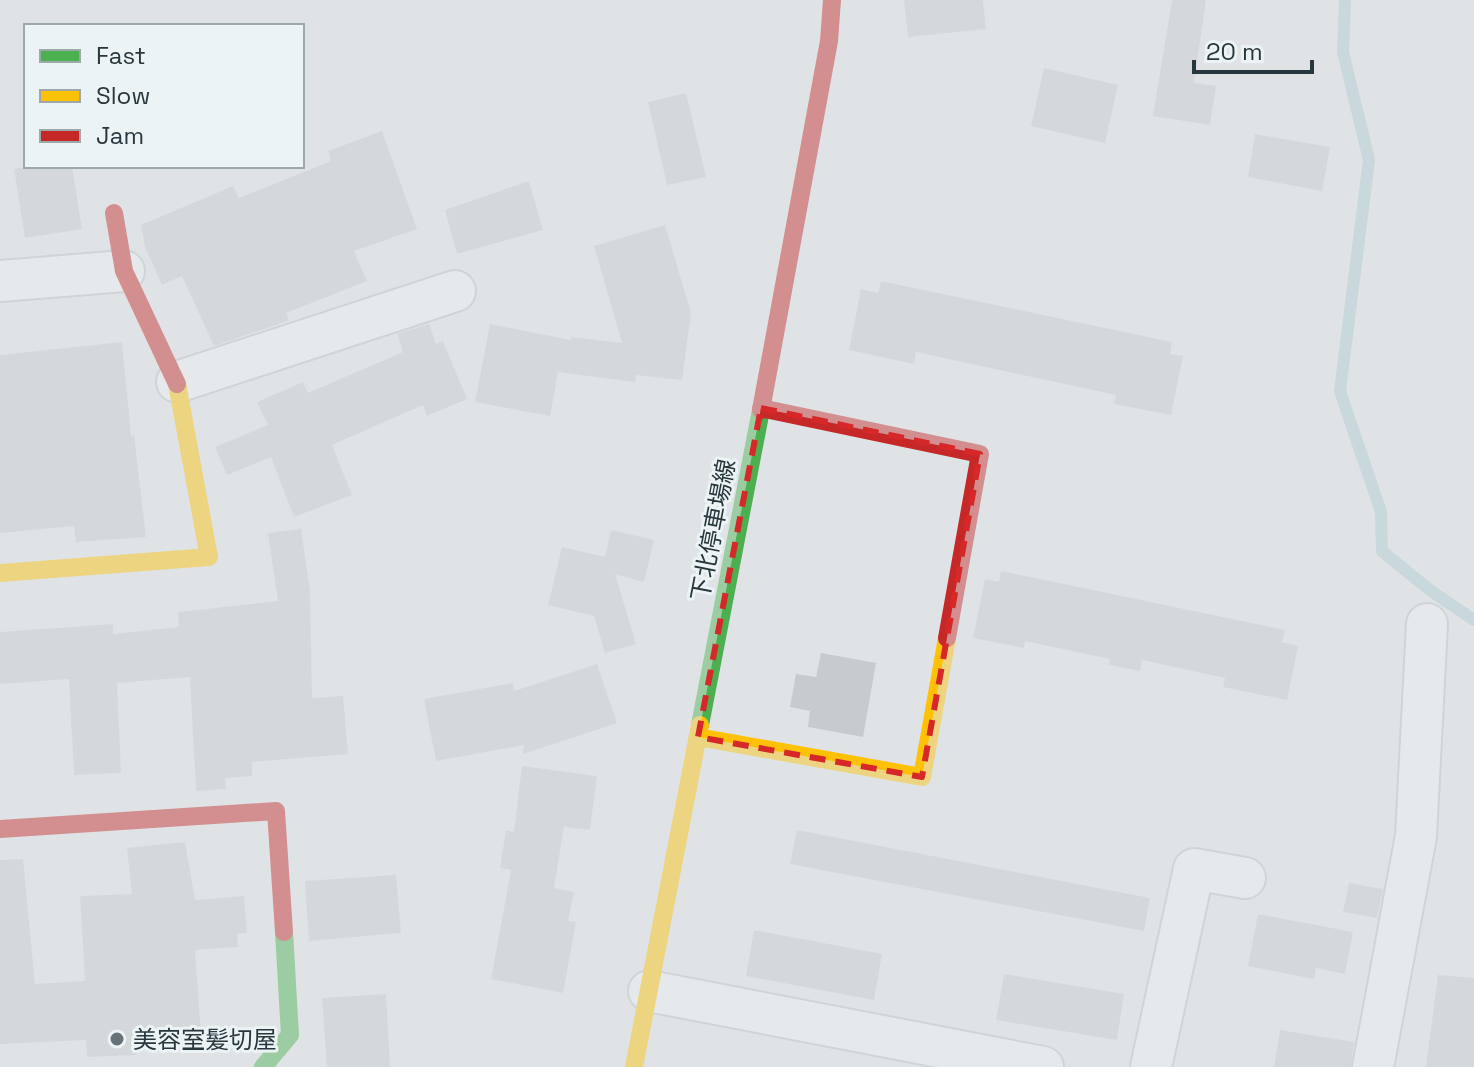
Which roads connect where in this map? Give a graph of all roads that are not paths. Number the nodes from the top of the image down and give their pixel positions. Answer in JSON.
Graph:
{"nodes":[{"id":1,"x":832,"y":0,"type":"edge"},
{"id":2,"x":114,"y":213,"type":"dead end"},
{"id":3,"x":124,"y":271,"type":"junction"},
{"id":4,"x":0,"y":281,"type":"edge"},
{"id":5,"x":455,"y":291,"type":"dead end"},
{"id":6,"x":177,"y":382,"type":"junction"},
{"id":7,"x":761,"y":408,"type":"junction"},
{"id":8,"x":0,"y":573,"type":"edge"},
{"id":9,"x":1427,"y":624,"type":"dead end"},
{"id":10,"x":698,"y":737,"type":"junction"},
{"id":11,"x":0,"y":829,"type":"edge"},
{"id":12,"x":1245,"y":878,"type":"dead end"},
{"id":13,"x":649,"y":991,"type":"junction"},
{"id":14,"x":263,"y":1067,"type":"edge"},
{"id":15,"x":634,"y":1067,"type":"edge"},
{"id":16,"x":1043,"y":1067,"type":"edge"},
{"id":17,"x":1151,"y":1067,"type":"edge"},
{"id":18,"x":1373,"y":1067,"type":"edge"}],
"edges":[{"from":1,"to":7,"type":"street","name":"下北停車場線"},
{"from":2,"to":3,"type":"street"},
{"from":3,"to":4,"type":"street"},
{"from":3,"to":6,"type":"street"},
{"from":5,"to":6,"type":"street"},
{"from":6,"to":8,"type":"street"},
{"from":7,"to":10,"type":"street","name":"下北停車場線"},
{"from":7,"to":10,"type":"street"},
{"from":9,"to":18,"type":"street"},
{"from":10,"to":13,"type":"street","name":"下北停車場線"},
{"from":11,"to":14,"type":"street"},
{"from":12,"to":17,"type":"street"},
{"from":13,"to":15,"type":"street","name":"下北停車場線"},
{"from":13,"to":16,"type":"street"}]}
